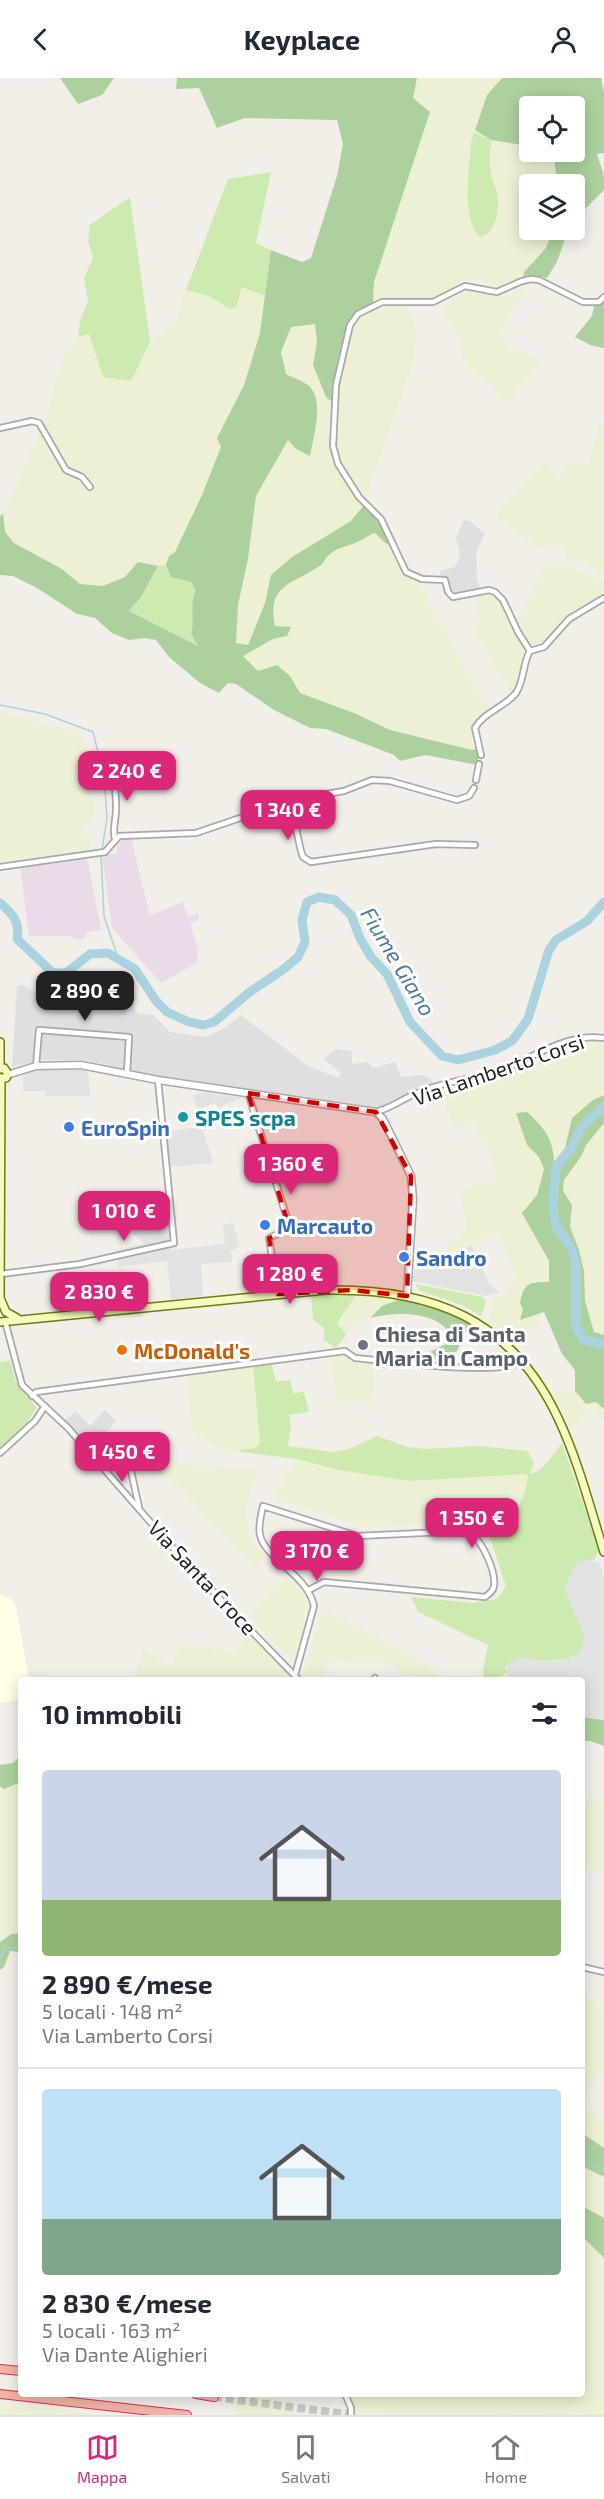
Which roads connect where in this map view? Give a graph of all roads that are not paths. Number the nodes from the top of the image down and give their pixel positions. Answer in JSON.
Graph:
{"nodes":[{"id":1,"x":604,"y":297,"type":"edge"},
{"id":2,"x":0,"y":428,"type":"edge"},
{"id":3,"x":90,"y":488,"type":"dead end"},
{"id":4,"x":604,"y":598,"type":"edge"},
{"id":5,"x":530,"y":651,"type":"junction"},
{"id":6,"x":481,"y":755,"type":"dead end"},
{"id":7,"x":479,"y":764,"type":"dead end"},
{"id":8,"x":117,"y":765,"type":"dead end"},
{"id":9,"x":476,"y":780,"type":"dead end"},
{"id":10,"x":474,"y":788,"type":"dead end"},
{"id":11,"x":286,"y":804,"type":"junction"},
{"id":12,"x":115,"y":839,"type":"junction"},
{"id":13,"x":475,"y":845,"type":"dead end"},
{"id":14,"x":0,"y":867,"type":"edge"},
{"id":15,"x":604,"y":1038,"type":"edge"},
{"id":16,"x":0,"y":1042,"type":"edge"},
{"id":17,"x":36,"y":1066,"type":"junction"},
{"id":18,"x":3,"y":1071,"type":"edge"},
{"id":19,"x":127,"y":1073,"type":"junction"},
{"id":20,"x":158,"y":1080,"type":"junction"},
{"id":21,"x":1,"y":1091,"type":"edge"},
{"id":22,"x":248,"y":1093,"type":"junction"},
{"id":23,"x":394,"y":1107,"type":"junction"},
{"id":24,"x":376,"y":1112,"type":"junction"},
{"id":25,"x":383,"y":1119,"type":"junction"},
{"id":26,"x":0,"y":1274,"type":"edge"},
{"id":27,"x":278,"y":1294,"type":"junction"},
{"id":28,"x":407,"y":1296,"type":"junction"},
{"id":29,"x":0,"y":1298,"type":"edge"},
{"id":30,"x":3,"y":1317,"type":"edge"},
{"id":31,"x":522,"y":1362,"type":"junction"},
{"id":32,"x":32,"y":1396,"type":"junction"},
{"id":33,"x":45,"y":1406,"type":"junction"},
{"id":34,"x":0,"y":1454,"type":"edge"},
{"id":35,"x":134,"y":1457,"type":"dead end"},
{"id":36,"x":140,"y":1509,"type":"junction"},
{"id":37,"x":604,"y":1552,"type":"edge"},
{"id":38,"x":309,"y":1590,"type":"junction"},
{"id":39,"x":297,"y":1667,"type":"junction"},
{"id":40,"x":289,"y":1669,"type":"junction"},
{"id":41,"x":296,"y":1677,"type":"edge"},
{"id":42,"x":297,"y":1677,"type":"edge"},
{"id":43,"x":585,"y":1968,"type":"edge"},
{"id":44,"x":604,"y":1972,"type":"edge"},
{"id":45,"x":0,"y":2370,"type":"edge"},
{"id":46,"x":18,"y":2371,"type":"edge"},
{"id":47,"x":0,"y":2394,"type":"edge"},
{"id":48,"x":18,"y":2396,"type":"edge"},
{"id":49,"x":27,"y":2397,"type":"edge"},
{"id":50,"x":346,"y":2397,"type":"edge"},
{"id":51,"x":187,"y":2415,"type":"edge"},
{"id":52,"x":351,"y":2415,"type":"edge"}],
"edges":[{"from":1,"to":5,"type":"street"},
{"from":2,"to":3,"type":"street"},
{"from":4,"to":5,"type":"street"},
{"from":5,"to":6,"type":"street"},
{"from":7,"to":9,"type":"street"},
{"from":8,"to":12,"type":"street"},
{"from":10,"to":11,"type":"street"},
{"from":11,"to":12,"type":"street"},
{"from":11,"to":13,"type":"street"},
{"from":12,"to":14,"type":"street"},
{"from":15,"to":23,"type":"street","name":"Via Lamberto Corsi"},
{"from":16,"to":18,"type":"main road"},
{"from":17,"to":18,"type":"street","name":"Via Lamberto Corsi"},
{"from":17,"to":19,"type":"street","name":"Via Lamberto Corsi"},
{"from":17,"to":19,"type":"street"},
{"from":18,"to":21,"type":"main road"},
{"from":19,"to":20,"type":"street","name":"Via Lamberto Corsi"},
{"from":20,"to":22,"type":"street","name":"Via Lamberto Corsi"},
{"from":20,"to":26,"type":"street"},
{"from":21,"to":26,"type":"main road"},
{"from":22,"to":24,"type":"street","name":"Via Lamberto Corsi"},
{"from":22,"to":27,"type":"street"},
{"from":23,"to":24,"type":"street","name":"Via Lamberto Corsi"},
{"from":23,"to":25,"type":"street","name":"Via Lamberto Corsi"},
{"from":24,"to":25,"type":"street"},
{"from":25,"to":28,"type":"street"},
{"from":26,"to":29,"type":"main road"},
{"from":27,"to":28,"type":"main road"},
{"from":27,"to":30,"type":"main road"},
{"from":28,"to":31,"type":"main road"},
{"from":29,"to":30,"type":"main road"},
{"from":30,"to":32,"type":"street","name":"Via Santa Croce"},
{"from":31,"to":32,"type":"street"},
{"from":31,"to":37,"type":"main road"},
{"from":32,"to":33,"type":"street","name":"Via Santa Croce"},
{"from":33,"to":34,"type":"street"},
{"from":33,"to":36,"type":"street","name":"Via Santa Croce"},
{"from":35,"to":36,"type":"street"},
{"from":36,"to":40,"type":"street","name":"Via Santa Croce"},
{"from":38,"to":38,"type":"street"},
{"from":38,"to":39,"type":"street"},
{"from":39,"to":40,"type":"street"},
{"from":39,"to":42,"type":"street"},
{"from":40,"to":41,"type":"street","name":"Via Santa Croce"},
{"from":43,"to":44,"type":"street"},
{"from":45,"to":46,"type":"highway"},
{"from":47,"to":48,"type":"highway"},
{"from":49,"to":51,"type":"highway"},
{"from":50,"to":52,"type":"street"}]}
